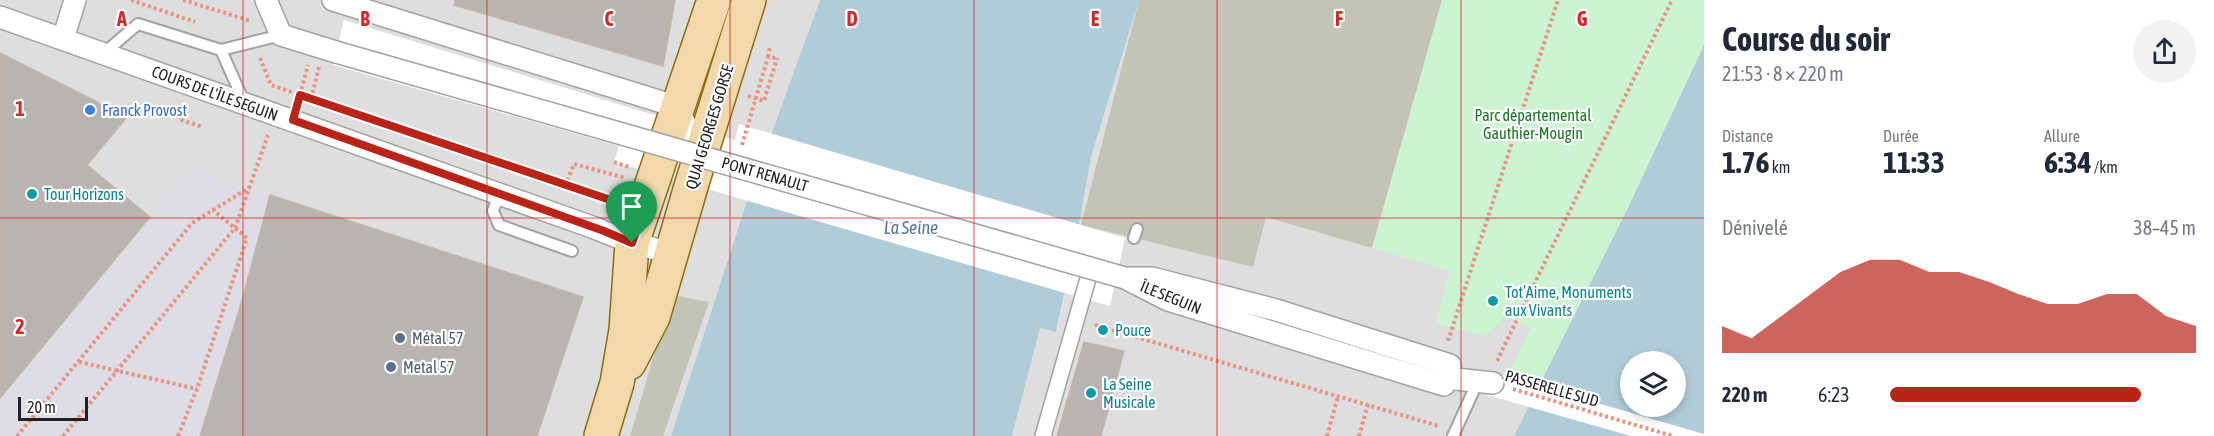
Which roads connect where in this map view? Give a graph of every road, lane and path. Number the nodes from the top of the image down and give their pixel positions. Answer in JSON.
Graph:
{"nodes":[{"id":1,"x":75,"y":0,"type":"edge"},
{"id":2,"x":131,"y":0,"type":"edge"},
{"id":3,"x":183,"y":0,"type":"edge"},
{"id":4,"x":266,"y":0,"type":"edge"},
{"id":5,"x":333,"y":0,"type":"edge"},
{"id":6,"x":714,"y":0,"type":"edge"},
{"id":7,"x":748,"y":0,"type":"edge"},
{"id":8,"x":1558,"y":0,"type":"edge"},
{"id":9,"x":1672,"y":0,"type":"edge"},
{"id":10,"x":3,"y":12,"type":"edge"},
{"id":11,"x":198,"y":23,"type":"dead end"},
{"id":12,"x":281,"y":35,"type":"junction"},
{"id":13,"x":63,"y":39,"type":"junction"},
{"id":14,"x":254,"y":42,"type":"junction"},
{"id":15,"x":771,"y":47,"type":"dead end"},
{"id":16,"x":324,"y":48,"type":"junction"},
{"id":17,"x":221,"y":50,"type":"junction"},
{"id":18,"x":104,"y":53,"type":"junction"},
{"id":19,"x":768,"y":57,"type":"junction"},
{"id":20,"x":300,"y":95,"type":"junction"},
{"id":21,"x":311,"y":99,"type":"junction"},
{"id":22,"x":764,"y":101,"type":"dead end"},
{"id":23,"x":245,"y":104,"type":"junction"},
{"id":24,"x":184,"y":105,"type":"dead end"},
{"id":25,"x":678,"y":107,"type":"junction"},
{"id":26,"x":284,"y":118,"type":"junction"},
{"id":27,"x":203,"y":127,"type":"dead end"},
{"id":28,"x":741,"y":148,"type":"dead end"},
{"id":29,"x":614,"y":162,"type":"dead end"},
{"id":30,"x":629,"y":167,"type":"dead end"},
{"id":31,"x":626,"y":179,"type":"dead end"},
{"id":32,"x":692,"y":183,"type":"junction"},
{"id":33,"x":565,"y":186,"type":"junction"},
{"id":34,"x":249,"y":188,"type":"junction"},
{"id":35,"x":499,"y":194,"type":"junction"},
{"id":36,"x":213,"y":210,"type":"junction"},
{"id":37,"x":643,"y":211,"type":"junction"},
{"id":38,"x":235,"y":228,"type":"junction"},
{"id":39,"x":632,"y":243,"type":"junction"},
{"id":40,"x":572,"y":251,"type":"dead end"},
{"id":41,"x":671,"y":254,"type":"junction"},
{"id":42,"x":1091,"y":268,"type":"junction"},
{"id":43,"x":1125,"y":278,"type":"joint"},
{"id":44,"x":1077,"y":319,"type":"junction"},
{"id":45,"x":79,"y":362,"type":"junction"},
{"id":46,"x":1444,"y":370,"type":"junction"},
{"id":47,"x":1486,"y":382,"type":"junction"},
{"id":48,"x":617,"y":383,"type":"junction"},
{"id":49,"x":197,"y":389,"type":"junction"},
{"id":50,"x":1338,"y":396,"type":"junction"},
{"id":51,"x":1368,"y":404,"type":"junction"},
{"id":52,"x":1454,"y":433,"type":"edge"},
{"id":53,"x":17,"y":436,"type":"edge"},
{"id":54,"x":63,"y":436,"type":"edge"},
{"id":55,"x":178,"y":436,"type":"edge"},
{"id":56,"x":601,"y":436,"type":"edge"},
{"id":57,"x":1043,"y":436,"type":"edge"},
{"id":58,"x":1327,"y":436,"type":"edge"},
{"id":59,"x":1359,"y":436,"type":"edge"},
{"id":60,"x":1673,"y":436,"type":"edge"}],
"edges":[{"from":1,"to":13,"type":"street"},
{"from":2,"to":11,"type":"path"},
{"from":3,"to":12,"type":"path"},
{"from":4,"to":12,"type":"street"},
{"from":5,"to":25,"type":"street"},
{"from":6,"to":25,"type":"main road","name":"QUAI GEORGES GORSE"},
{"from":7,"to":32,"type":"main road","name":"QUAI GEORGES GORSE"},
{"from":8,"to":46,"type":"path"},
{"from":9,"to":47,"type":"path"},
{"from":10,"to":13,"type":"street","name":"COURS DE L'ÎLE SEGUIN"},
{"from":12,"to":14,"type":"lane"},
{"from":12,"to":16,"type":"street"},
{"from":13,"to":18,"type":"street","name":"COURS DE L'ÎLE SEGUIN"},
{"from":14,"to":17,"type":"lane"},
{"from":14,"to":20,"type":"path","name":"COURS DE L'ÎLE SEGUIN"},
{"from":15,"to":19,"type":"path"},
{"from":16,"to":20,"type":"path"},
{"from":16,"to":21,"type":"path"},
{"from":16,"to":42,"type":"street","name":"PONT RENAULT","bridge":true},
{"from":17,"to":18,"type":"lane"},
{"from":17,"to":23,"type":"lane"},
{"from":18,"to":23,"type":"street","name":"COURS DE L'ÎLE SEGUIN"},
{"from":19,"to":22,"type":"path","bridge":true},
{"from":19,"to":28,"type":"path","bridge":true},
{"from":20,"to":21,"type":"path","name":"COURS DE L'ÎLE SEGUIN"},
{"from":20,"to":26,"type":"path"},
{"from":21,"to":33,"type":"path","name":"COURS DE L'ÎLE SEGUIN"},
{"from":23,"to":26,"type":"street","name":"COURS DE L'ÎLE SEGUIN"},
{"from":24,"to":27,"type":"path"},
{"from":25,"to":32,"type":"street"},
{"from":25,"to":37,"type":"main road","name":"QUAI GEORGES GORSE"},
{"from":26,"to":34,"type":"path"},
{"from":26,"to":35,"type":"street","name":"COURS DE L'ÎLE SEGUIN"},
{"from":29,"to":30,"type":"path"},
{"from":31,"to":33,"type":"path"},
{"from":32,"to":41,"type":"main road","name":"QUAI GEORGES GORSE"},
{"from":33,"to":37,"type":"path","name":"COURS DE L'ÎLE SEGUIN"},
{"from":34,"to":36,"type":"path"},
{"from":34,"to":38,"type":"path"},
{"from":35,"to":39,"type":"street","name":"COURS DE L'ÎLE SEGUIN"},
{"from":35,"to":40,"type":"lane"},
{"from":36,"to":38,"type":"path"},
{"from":36,"to":45,"type":"path"},
{"from":37,"to":39,"type":"main road","name":"QUAI GEORGES GORSE"},
{"from":38,"to":49,"type":"path"},
{"from":38,"to":54,"type":"path","bridge":true},
{"from":39,"to":41,"type":"street"},
{"from":39,"to":48,"type":"main road","name":"QUAI GEORGES GORSE"},
{"from":41,"to":48,"type":"main road","name":"QUAI GEORGES GORSE"},
{"from":42,"to":43,"type":"street","name":"PONT RENAULT","bridge":true},
{"from":42,"to":44,"type":"street"},
{"from":43,"to":46,"type":"street","name":"ÎLE SEGUIN"},
{"from":44,"to":50,"type":"path"},
{"from":44,"to":57,"type":"street"},
{"from":45,"to":49,"type":"path"},
{"from":45,"to":53,"type":"path"},
{"from":46,"to":47,"type":"street","name":"ÎLE SEGUIN"},
{"from":47,"to":52,"type":"lane"},
{"from":47,"to":60,"type":"path","name":"PASSERELLE SUD"},
{"from":48,"to":56,"type":"main road","name":"QUAI GEORGES GORSE"},
{"from":49,"to":55,"type":"path"},
{"from":50,"to":51,"type":"path"},
{"from":50,"to":58,"type":"path"},
{"from":51,"to":52,"type":"path"},
{"from":51,"to":59,"type":"path"}]}
